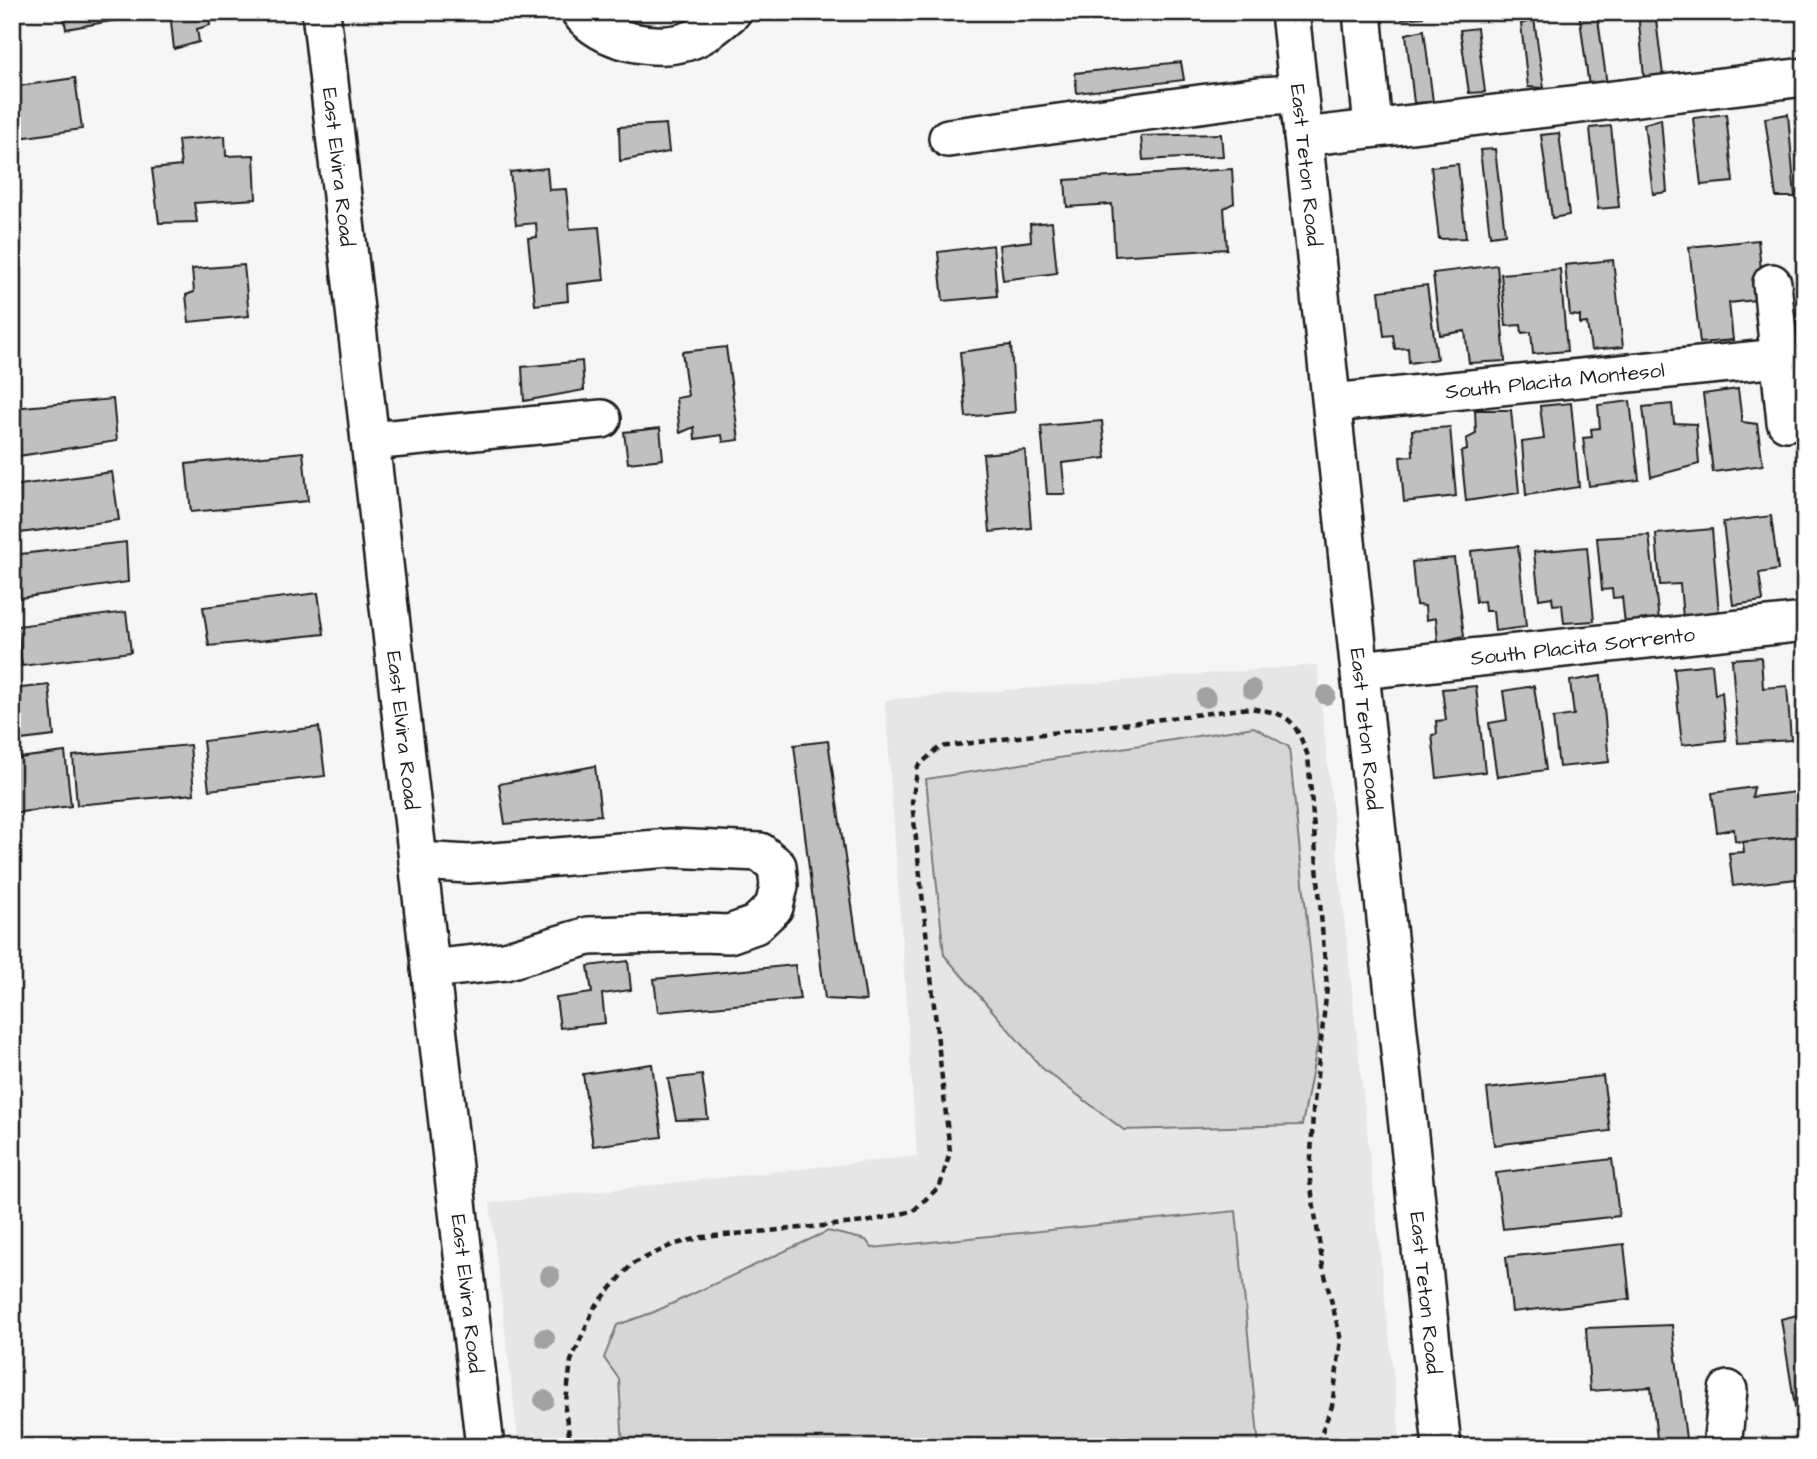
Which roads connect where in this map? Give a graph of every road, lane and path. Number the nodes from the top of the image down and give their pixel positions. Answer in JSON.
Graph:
{"nodes":[{"id":1,"x":321,"y":12,"type":"edge"},
{"id":2,"x":580,"y":12,"type":"edge"},
{"id":3,"x":732,"y":12,"type":"edge"},
{"id":4,"x":1290,"y":12,"type":"edge"},
{"id":5,"x":1362,"y":12,"type":"edge"},
{"id":6,"x":1805,"y":77,"type":"edge"},
{"id":7,"x":1298,"y":94,"type":"junction"},
{"id":8,"x":1373,"y":128,"type":"junction"},
{"id":9,"x":1303,"y":137,"type":"junction"},
{"id":10,"x":948,"y":138,"type":"dead end"},
{"id":11,"x":1772,"y":283,"type":"dead end"},
{"id":12,"x":1779,"y":358,"type":"junction"},
{"id":13,"x":1332,"y":403,"type":"junction"},
{"id":14,"x":602,"y":419,"type":"dead end"},
{"id":15,"x":1786,"y":422,"type":"dead end"},
{"id":16,"x":370,"y":441,"type":"junction"},
{"id":17,"x":1805,"y":622,"type":"edge"},
{"id":18,"x":1360,"y":670,"type":"junction"},
{"id":19,"x":418,"y":861,"type":"junction"},
{"id":20,"x":430,"y":969,"type":"junction"},
{"id":21,"x":1728,"y":1390,"type":"dead end"},
{"id":22,"x":485,"y":1447,"type":"edge"},
{"id":23,"x":571,"y":1447,"type":"edge"},
{"id":24,"x":1316,"y":1447,"type":"edge"},
{"id":25,"x":1442,"y":1447,"type":"edge"},
{"id":26,"x":1723,"y":1447,"type":"edge"}],
"edges":[{"from":1,"to":16,"type":"street","name":"East Elvira Road"},
{"from":2,"to":3,"type":"street"},
{"from":4,"to":7,"type":"street","name":"East Teton Road"},
{"from":5,"to":8,"type":"street"},
{"from":6,"to":8,"type":"street"},
{"from":7,"to":9,"type":"street","name":"East Teton Road"},
{"from":7,"to":10,"type":"street"},
{"from":8,"to":9,"type":"street"},
{"from":9,"to":13,"type":"street","name":"East Teton Road"},
{"from":11,"to":12,"type":"street"},
{"from":12,"to":13,"type":"street","name":"South Placita Montesol"},
{"from":12,"to":15,"type":"street"},
{"from":13,"to":18,"type":"street","name":"East Teton Road"},
{"from":14,"to":16,"type":"street"},
{"from":16,"to":19,"type":"street","name":"East Elvira Road"},
{"from":17,"to":18,"type":"street","name":"South Placita Sorrento"},
{"from":18,"to":25,"type":"street","name":"East Teton Road"},
{"from":19,"to":20,"type":"street","name":"East Elvira Road"},
{"from":19,"to":20,"type":"street"},
{"from":20,"to":22,"type":"street","name":"East Elvira Road"},
{"from":21,"to":26,"type":"street"},
{"from":23,"to":24,"type":"path"}]}
